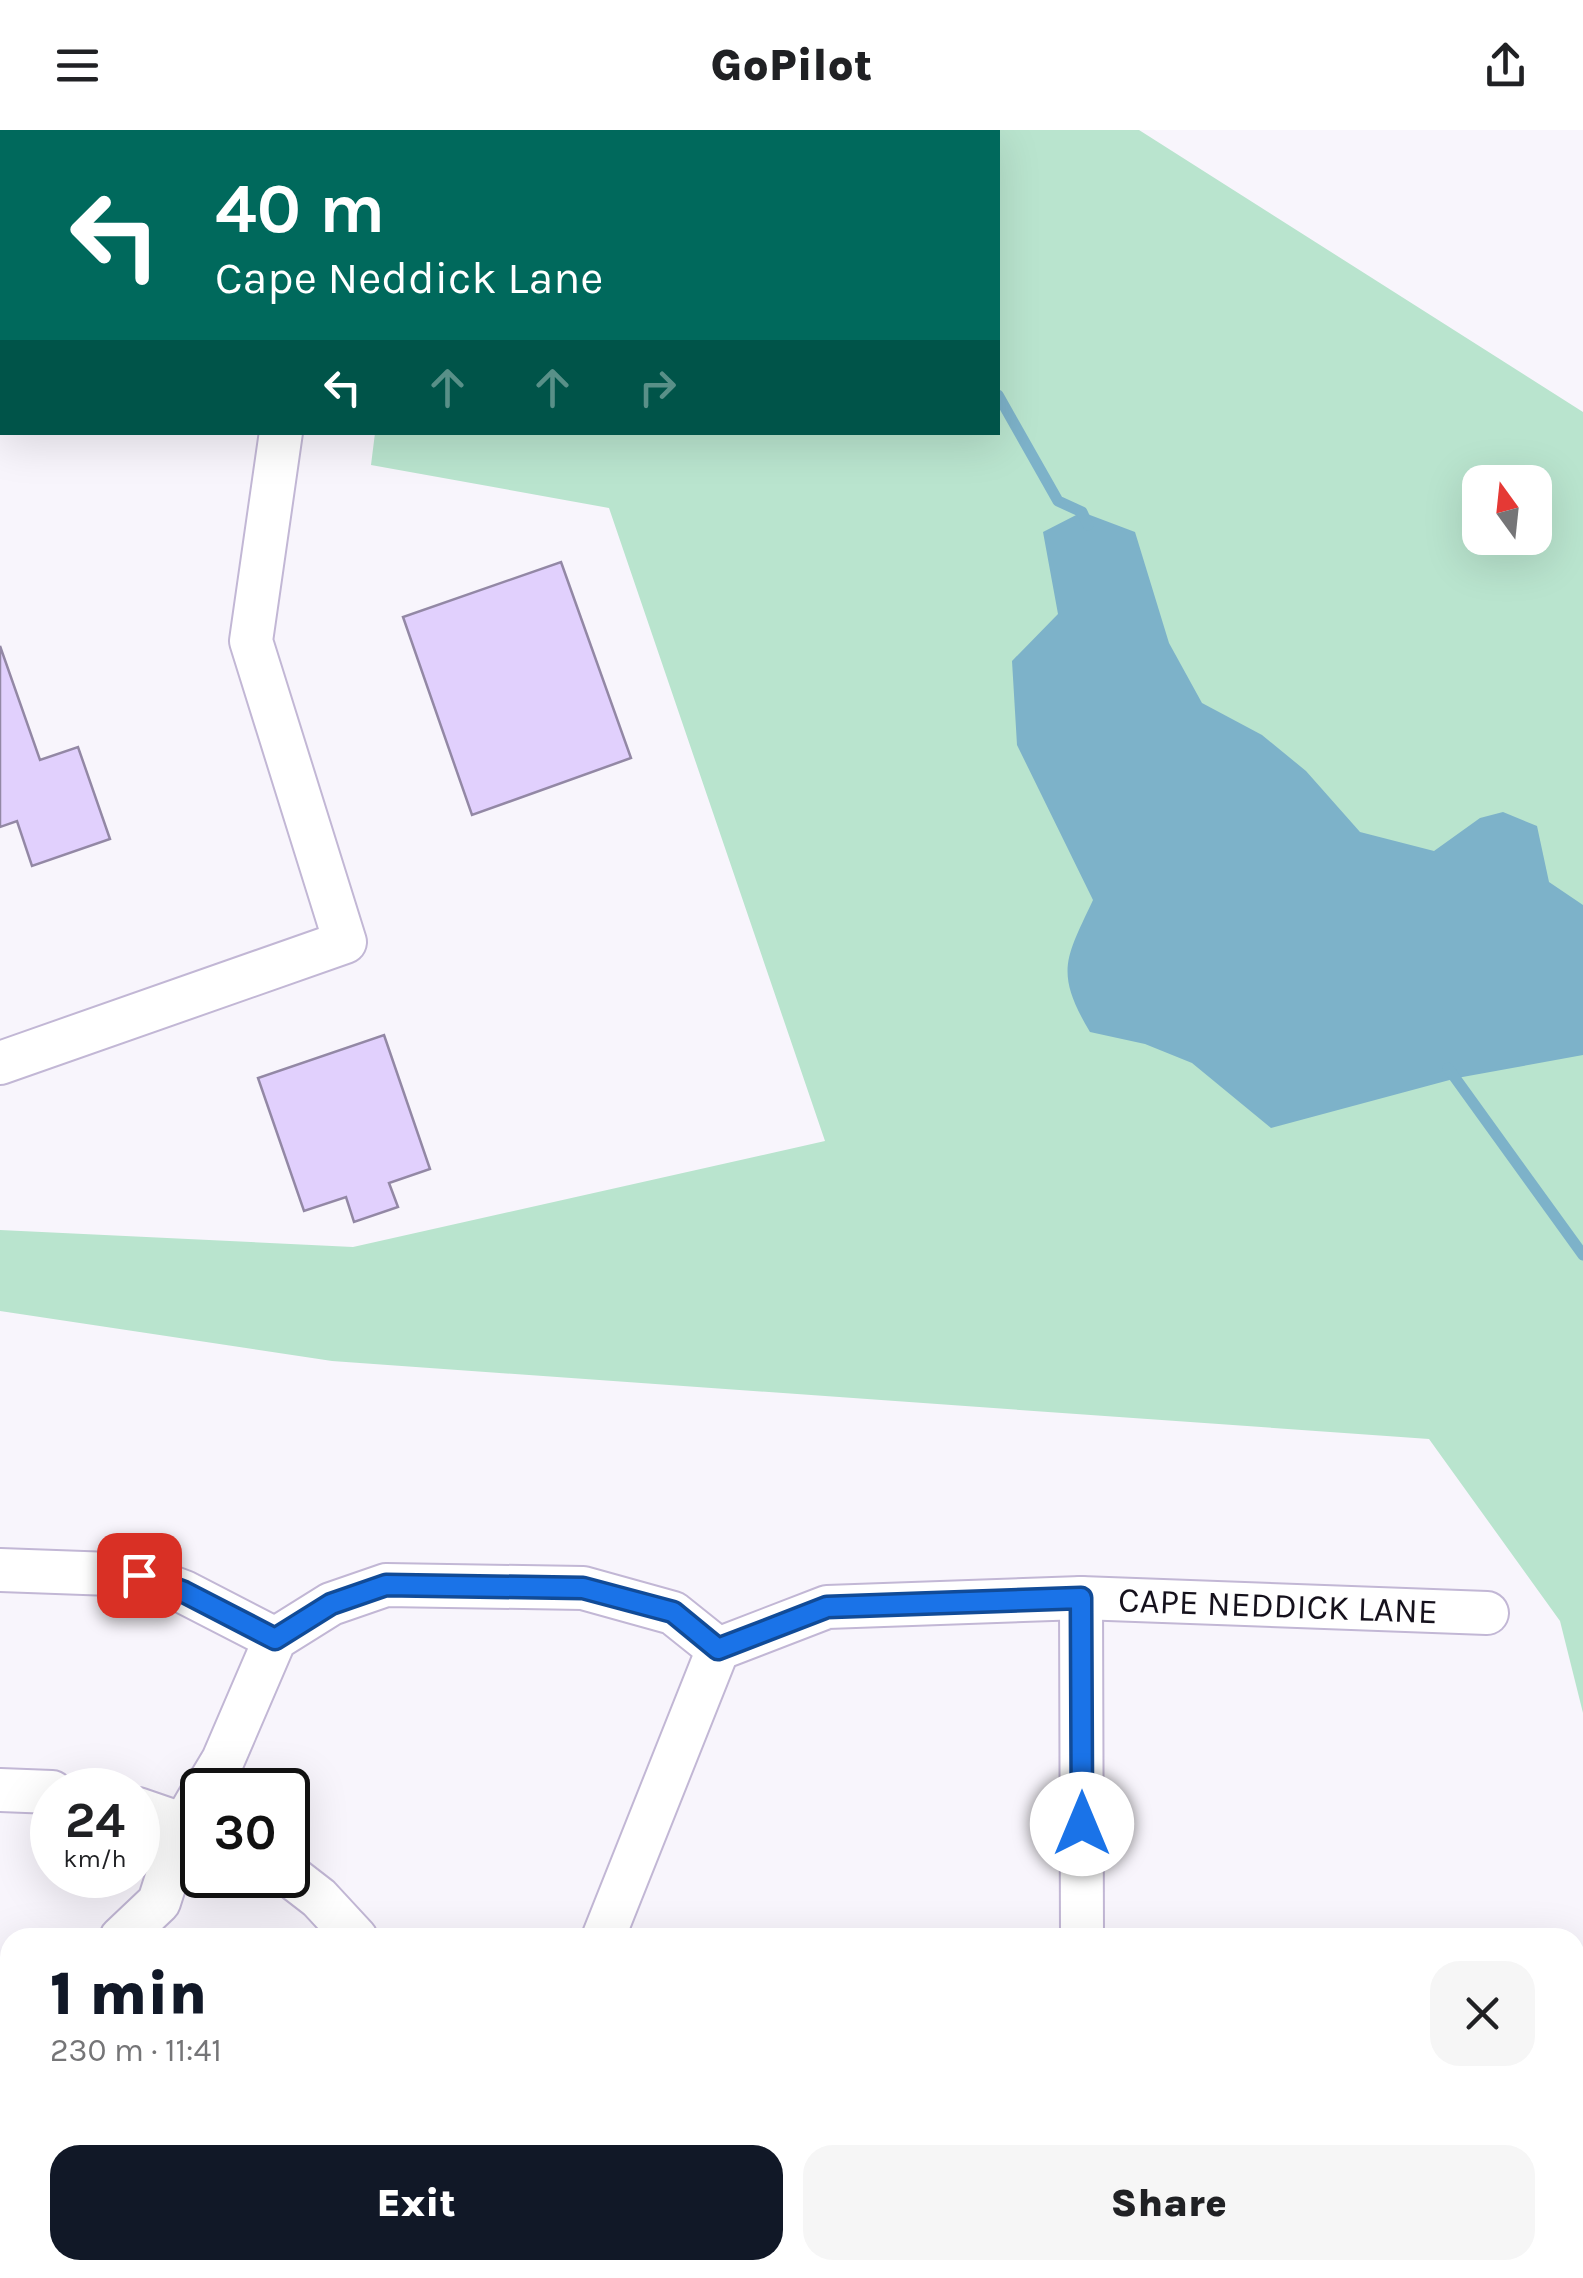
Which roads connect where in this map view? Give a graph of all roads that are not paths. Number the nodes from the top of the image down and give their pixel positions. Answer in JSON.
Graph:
{"nodes":[{"id":1,"x":282,"y":435,"type":"edge"},
{"id":2,"x":0,"y":1063,"type":"edge"},
{"id":3,"x":0,"y":1570,"type":"edge"},
{"id":4,"x":1081,"y":1598,"type":"junction"},
{"id":5,"x":1487,"y":1614,"type":"dead end"},
{"id":6,"x":275,"y":1639,"type":"junction"},
{"id":7,"x":718,"y":1649,"type":"junction"},
{"id":8,"x":219,"y":1768,"type":"edge"},
{"id":9,"x":0,"y":1790,"type":"edge"},
{"id":10,"x":30,"y":1791,"type":"edge"},
{"id":11,"x":180,"y":1852,"type":"edge"},
{"id":12,"x":310,"y":1891,"type":"edge"},
{"id":13,"x":132,"y":1928,"type":"edge"},
{"id":14,"x":347,"y":1928,"type":"edge"},
{"id":15,"x":608,"y":1928,"type":"edge"},
{"id":16,"x":1082,"y":1928,"type":"edge"}],
"edges":[{"from":1,"to":2,"type":"street"},
{"from":3,"to":6,"type":"street"},
{"from":4,"to":5,"type":"street","name":"CAPE NEDDICK LANE"},
{"from":4,"to":7,"type":"street","name":"CAPE NEDDICK LANE"},
{"from":4,"to":16,"type":"street"},
{"from":6,"to":7,"type":"street"},
{"from":6,"to":8,"type":"street"},
{"from":7,"to":15,"type":"street"},
{"from":9,"to":10,"type":"street"},
{"from":11,"to":13,"type":"street"},
{"from":12,"to":14,"type":"street"}]}
